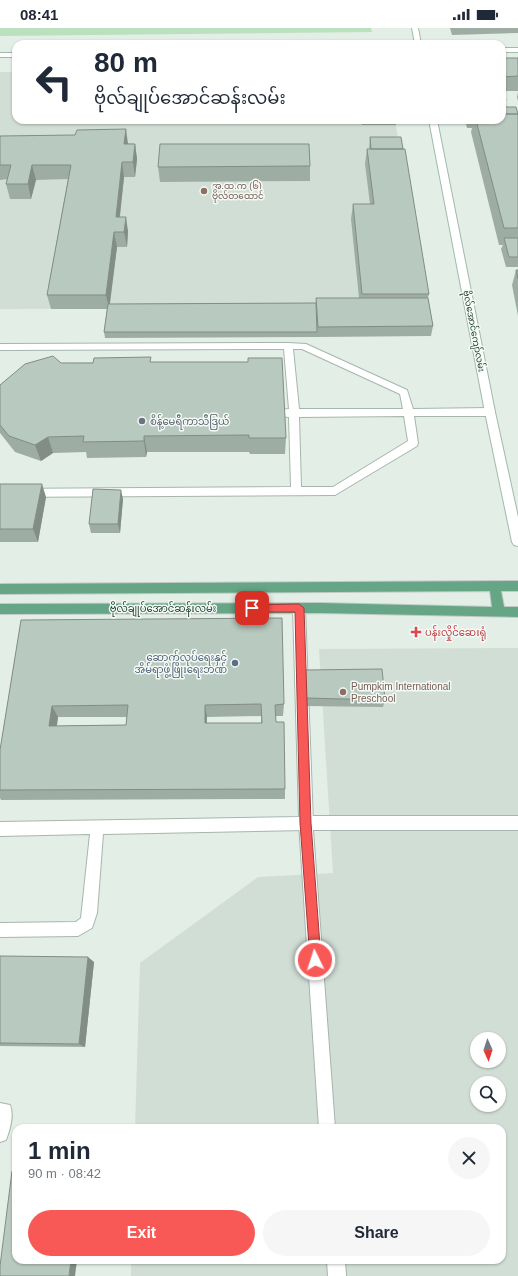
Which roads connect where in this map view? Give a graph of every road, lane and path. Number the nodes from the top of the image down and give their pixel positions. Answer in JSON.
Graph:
{"nodes":[{"id":1,"x":415,"y":28,"type":"edge"},
{"id":2,"x":417,"y":40,"type":"edge"},
{"id":3,"x":506,"y":50,"type":"edge"},
{"id":4,"x":518,"y":50,"type":"edge"},
{"id":5,"x":0,"y":55,"type":"edge"},
{"id":6,"x":12,"y":55,"type":"edge"},
{"id":7,"x":434,"y":124,"type":"edge"},
{"id":8,"x":288,"y":346,"type":"junction"},
{"id":9,"x":0,"y":347,"type":"edge"},
{"id":10,"x":490,"y":412,"type":"junction"},
{"id":11,"x":283,"y":413,"type":"edge"},
{"id":12,"x":294,"y":413,"type":"junction"},
{"id":13,"x":409,"y":413,"type":"junction"},
{"id":14,"x":296,"y":492,"type":"junction"},
{"id":15,"x":0,"y":493,"type":"edge"},
{"id":16,"x":518,"y":542,"type":"edge"},
{"id":17,"x":518,"y":586,"type":"edge"},
{"id":18,"x":320,"y":587,"type":"junction"},
{"id":19,"x":495,"y":587,"type":"junction"},
{"id":20,"x":0,"y":589,"type":"edge"},
{"id":21,"x":299,"y":608,"type":"junction"},
{"id":22,"x":321,"y":608,"type":"junction"},
{"id":23,"x":0,"y":609,"type":"edge"},
{"id":24,"x":499,"y":612,"type":"junction"},
{"id":25,"x":518,"y":612,"type":"edge"},
{"id":26,"x":306,"y":823,"type":"junction"},
{"id":27,"x":518,"y":823,"type":"edge"},
{"id":28,"x":96,"y":826,"type":"junction"},
{"id":29,"x":0,"y":829,"type":"edge"},
{"id":30,"x":0,"y":930,"type":"edge"},
{"id":31,"x":0,"y":1111,"type":"edge"},
{"id":32,"x":327,"y":1124,"type":"edge"},
{"id":33,"x":0,"y":1134,"type":"edge"},
{"id":34,"x":336,"y":1264,"type":"edge"},
{"id":35,"x":337,"y":1276,"type":"edge"}],
"edges":[{"from":1,"to":2,"type":"main road"},
{"from":3,"to":4,"type":"main road"},
{"from":5,"to":6,"type":"main road"},
{"from":7,"to":10,"type":"main road","name":"ဗိုလ်အောင်ကျော်လမ်း"},
{"from":8,"to":9,"type":"main road"},
{"from":8,"to":12,"type":"main road"},
{"from":8,"to":13,"type":"main road"},
{"from":10,"to":13,"type":"main road"},
{"from":10,"to":16,"type":"main road","name":"ဗိုလ်အောင်ကျော်လမ်း"},
{"from":11,"to":12,"type":"main road"},
{"from":12,"to":13,"type":"main road"},
{"from":12,"to":14,"type":"main road"},
{"from":13,"to":14,"type":"main road"},
{"from":14,"to":15,"type":"main road"},
{"from":17,"to":19,"type":"main road","name":"ဗိုလ်ချုပ်အောင်ဆန်းလမ်း"},
{"from":18,"to":19,"type":"main road","name":"ဗိုလ်ချုပ်အောင်ဆန်းလမ်း"},
{"from":18,"to":20,"type":"main road","name":"ဗိုလ်ချုပ်အောင်ဆန်းလမ်း"},
{"from":18,"to":22,"type":"main road"},
{"from":19,"to":24,"type":"main road"},
{"from":21,"to":22,"type":"main road","name":"ဗိုလ်ချုပ်အောင်ဆန်းလမ်း"},
{"from":21,"to":23,"type":"main road","name":"ဗိုလ်ချုပ်အောင်ဆန်းလမ်း"},
{"from":21,"to":26,"type":"main road"},
{"from":22,"to":24,"type":"main road","name":"ဗိုလ်ချုပ်အောင်ဆန်းလမ်း"},
{"from":24,"to":25,"type":"main road","name":"ဗိုလ်ချုပ်အောင်ဆန်းလမ်း"},
{"from":26,"to":27,"type":"main road"},
{"from":26,"to":28,"type":"main road"},
{"from":26,"to":32,"type":"main road"},
{"from":28,"to":29,"type":"main road"},
{"from":28,"to":30,"type":"main road"},
{"from":31,"to":33,"type":"main road"},
{"from":34,"to":35,"type":"main road"}]}
